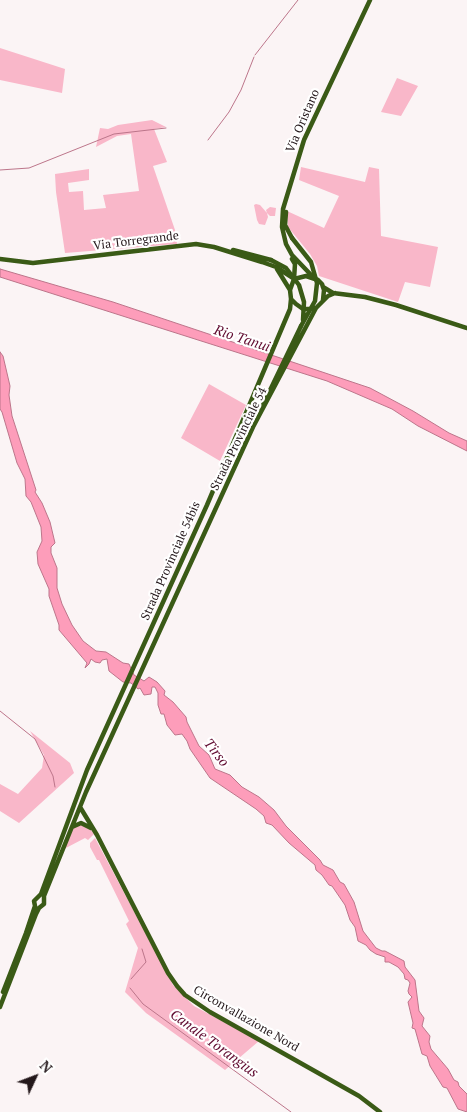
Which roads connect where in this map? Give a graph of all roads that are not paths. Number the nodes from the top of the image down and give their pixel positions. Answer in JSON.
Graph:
{"nodes":[{"id":1,"x":370,"y":0,"type":"edge"},
{"id":2,"x":286,"y":200,"type":"junction"},
{"id":3,"x":292,"y":257,"type":"junction"},
{"id":4,"x":0,"y":259,"type":"edge"},
{"id":5,"x":271,"y":263,"type":"junction"},
{"id":6,"x":284,"y":272,"type":"junction"},
{"id":7,"x":294,"y":278,"type":"junction"},
{"id":8,"x":314,"y":278,"type":"junction"},
{"id":9,"x":323,"y":287,"type":"junction"},
{"id":10,"x":290,"y":290,"type":"junction"},
{"id":11,"x":336,"y":293,"type":"junction"},
{"id":12,"x":292,"y":298,"type":"junction"},
{"id":13,"x":321,"y":303,"type":"junction"},
{"id":14,"x":316,"y":308,"type":"junction"},
{"id":15,"x":302,"y":326,"type":"junction"},
{"id":16,"x":467,"y":328,"type":"edge"},
{"id":17,"x":277,"y":379,"type":"junction"},
{"id":18,"x":80,"y":807,"type":"junction"},
{"id":19,"x":69,"y":830,"type":"junction"},
{"id":20,"x":94,"y":831,"type":"junction"},
{"id":21,"x":41,"y":899,"type":"junction"},
{"id":22,"x":37,"y":907,"type":"junction"},
{"id":23,"x":0,"y":999,"type":"edge"},
{"id":24,"x":0,"y":1007,"type":"edge"},
{"id":25,"x":380,"y":1112,"type":"edge"}],
"edges":[{"from":1,"to":2,"type":"main road","name":"Via Oristano"},
{"from":2,"to":3,"type":"main road","name":"Via Oristano"},
{"from":2,"to":15,"type":"main road","bridge":true},
{"from":3,"to":6,"type":"main road"},
{"from":3,"to":7,"type":"main road","name":"Via Oristano"},
{"from":3,"to":8,"type":"main road","name":"Via Oristano"},
{"from":4,"to":5,"type":"main road","name":"Via Torregrande"},
{"from":5,"to":6,"type":"main road"},
{"from":5,"to":10,"type":"main road"},
{"from":5,"to":15,"type":"main road","bridge":true},
{"from":6,"to":7,"type":"main road"},
{"from":7,"to":8,"type":"main road"},
{"from":7,"to":10,"type":"main road"},
{"from":8,"to":9,"type":"main road"},
{"from":9,"to":11,"type":"main road"},
{"from":9,"to":13,"type":"main road"},
{"from":10,"to":12,"type":"main road"},
{"from":11,"to":13,"type":"main road"},
{"from":11,"to":16,"type":"main road"},
{"from":12,"to":14,"type":"main road"},
{"from":12,"to":19,"type":"main road","name":"Strada Provinciale 54bis"},
{"from":13,"to":14,"type":"main road"},
{"from":14,"to":17,"type":"main road","name":"Strada Provinciale 54"},
{"from":15,"to":17,"type":"main road"},
{"from":17,"to":18,"type":"main road","name":"Strada Provinciale 54"},
{"from":18,"to":19,"type":"main road","name":"Strada Provinciale 54"},
{"from":18,"to":20,"type":"main road","name":"Circonvallazione Nord"},
{"from":19,"to":20,"type":"main road"},
{"from":19,"to":21,"type":"main road"},
{"from":20,"to":25,"type":"main road","name":"Circonvallazione Nord"},
{"from":21,"to":22,"type":"main road"},
{"from":21,"to":22,"type":"main road"},
{"from":22,"to":23,"type":"main road"},
{"from":22,"to":24,"type":"main road"}]}
